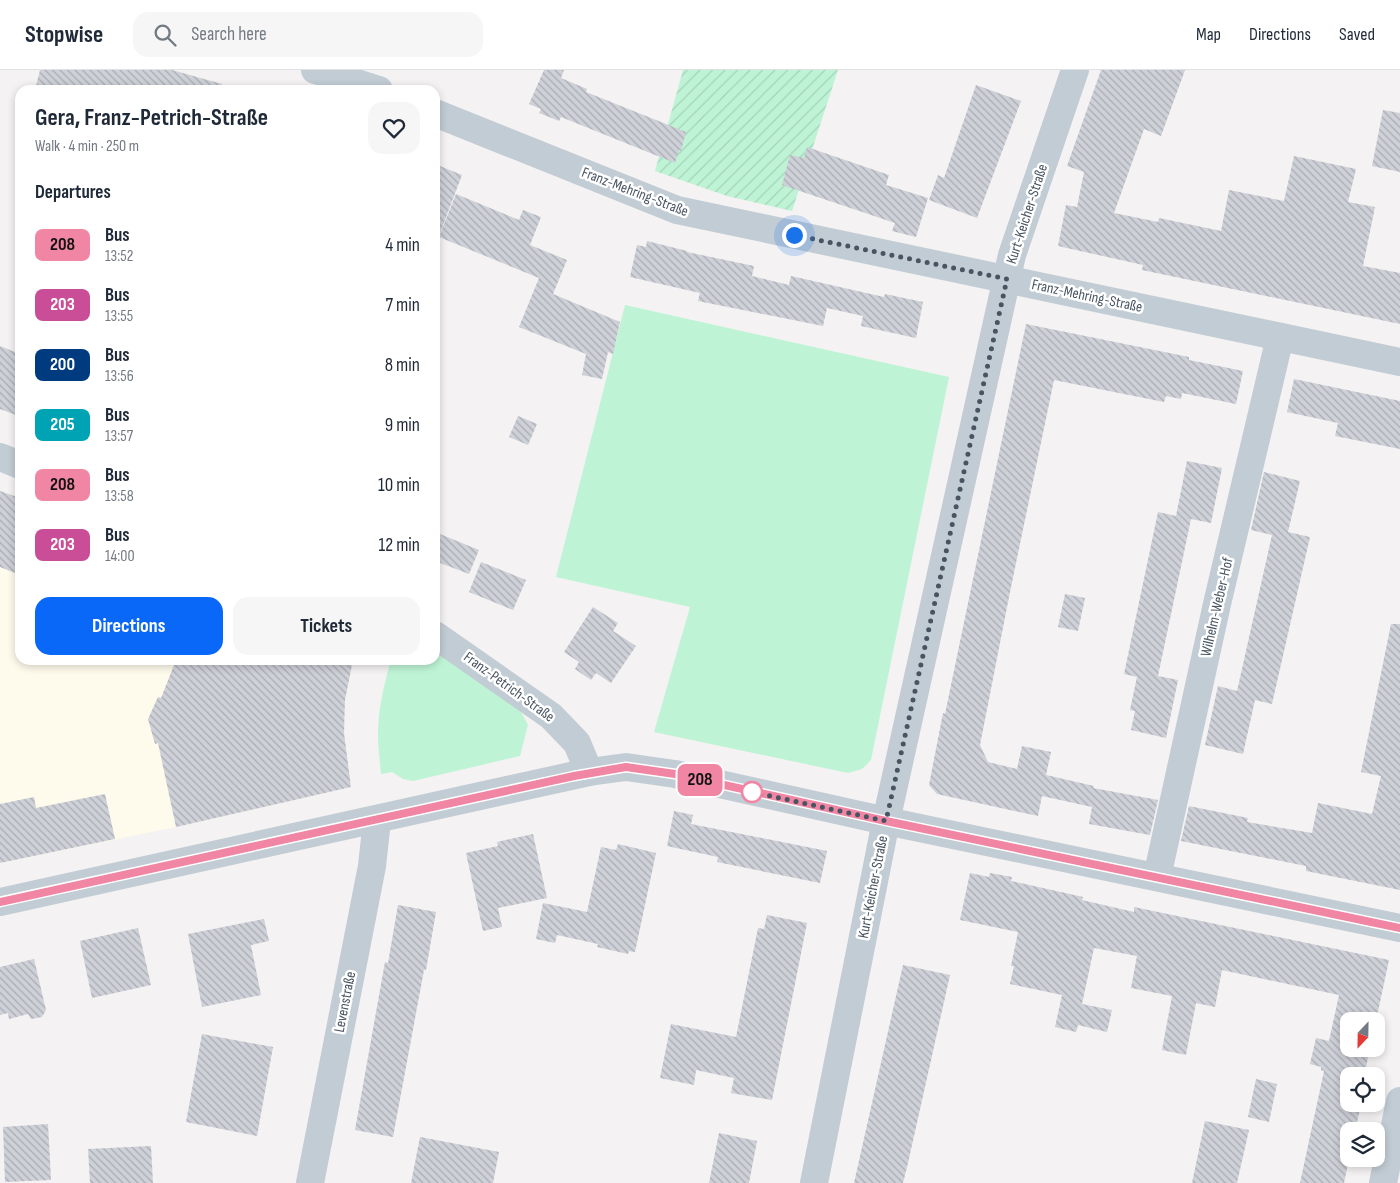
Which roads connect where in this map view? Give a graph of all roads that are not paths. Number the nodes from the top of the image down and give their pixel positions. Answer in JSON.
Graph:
{"nodes":[{"id":1,"x":315,"y":70,"type":"edge"},
{"id":2,"x":389,"y":70,"type":"edge"},
{"id":3,"x":1074,"y":70,"type":"edge"},
{"id":4,"x":364,"y":85,"type":"edge"},
{"id":5,"x":382,"y":85,"type":"edge"},
{"id":6,"x":440,"y":114,"type":"edge"},
{"id":7,"x":1007,"y":279,"type":"junction"},
{"id":8,"x":1280,"y":337,"type":"junction"},
{"id":9,"x":1400,"y":362,"type":"edge"},
{"id":10,"x":0,"y":458,"type":"edge"},
{"id":11,"x":15,"y":463,"type":"edge"},
{"id":12,"x":440,"y":638,"type":"edge"},
{"id":13,"x":589,"y":772,"type":"junction"},
{"id":14,"x":377,"y":820,"type":"junction"},
{"id":15,"x":886,"y":821,"type":"junction"},
{"id":16,"x":1157,"y":877,"type":"junction"},
{"id":17,"x":0,"y":902,"type":"edge"},
{"id":18,"x":1400,"y":928,"type":"edge"},
{"id":19,"x":1400,"y":1101,"type":"edge"},
{"id":20,"x":310,"y":1183,"type":"edge"},
{"id":21,"x":814,"y":1183,"type":"edge"},
{"id":22,"x":1383,"y":1183,"type":"edge"}],
"edges":[{"from":1,"to":4,"type":"street"},
{"from":2,"to":5,"type":"street"},
{"from":3,"to":7,"type":"street","name":"Kurt-Keicher-Straße"},
{"from":6,"to":7,"type":"street","name":"Franz-Mehring-Straße"},
{"from":7,"to":8,"type":"street","name":"Franz-Mehring-Straße"},
{"from":7,"to":15,"type":"street","name":"Kurt-Keicher-Straße"},
{"from":8,"to":9,"type":"street","name":"Franz-Mehring-Straße"},
{"from":8,"to":16,"type":"street","name":"Wilhelm-Weber-Hof"},
{"from":10,"to":11,"type":"street"},
{"from":12,"to":13,"type":"street","name":"Franz-Petrich-Straße"},
{"from":13,"to":14,"type":"street"},
{"from":13,"to":15,"type":"street"},
{"from":14,"to":17,"type":"street"},
{"from":14,"to":20,"type":"street","name":"Levenstraße"},
{"from":15,"to":16,"type":"street"},
{"from":15,"to":21,"type":"street","name":"Kurt-Keicher-Straße"},
{"from":16,"to":18,"type":"street"},
{"from":19,"to":22,"type":"street"}]}
